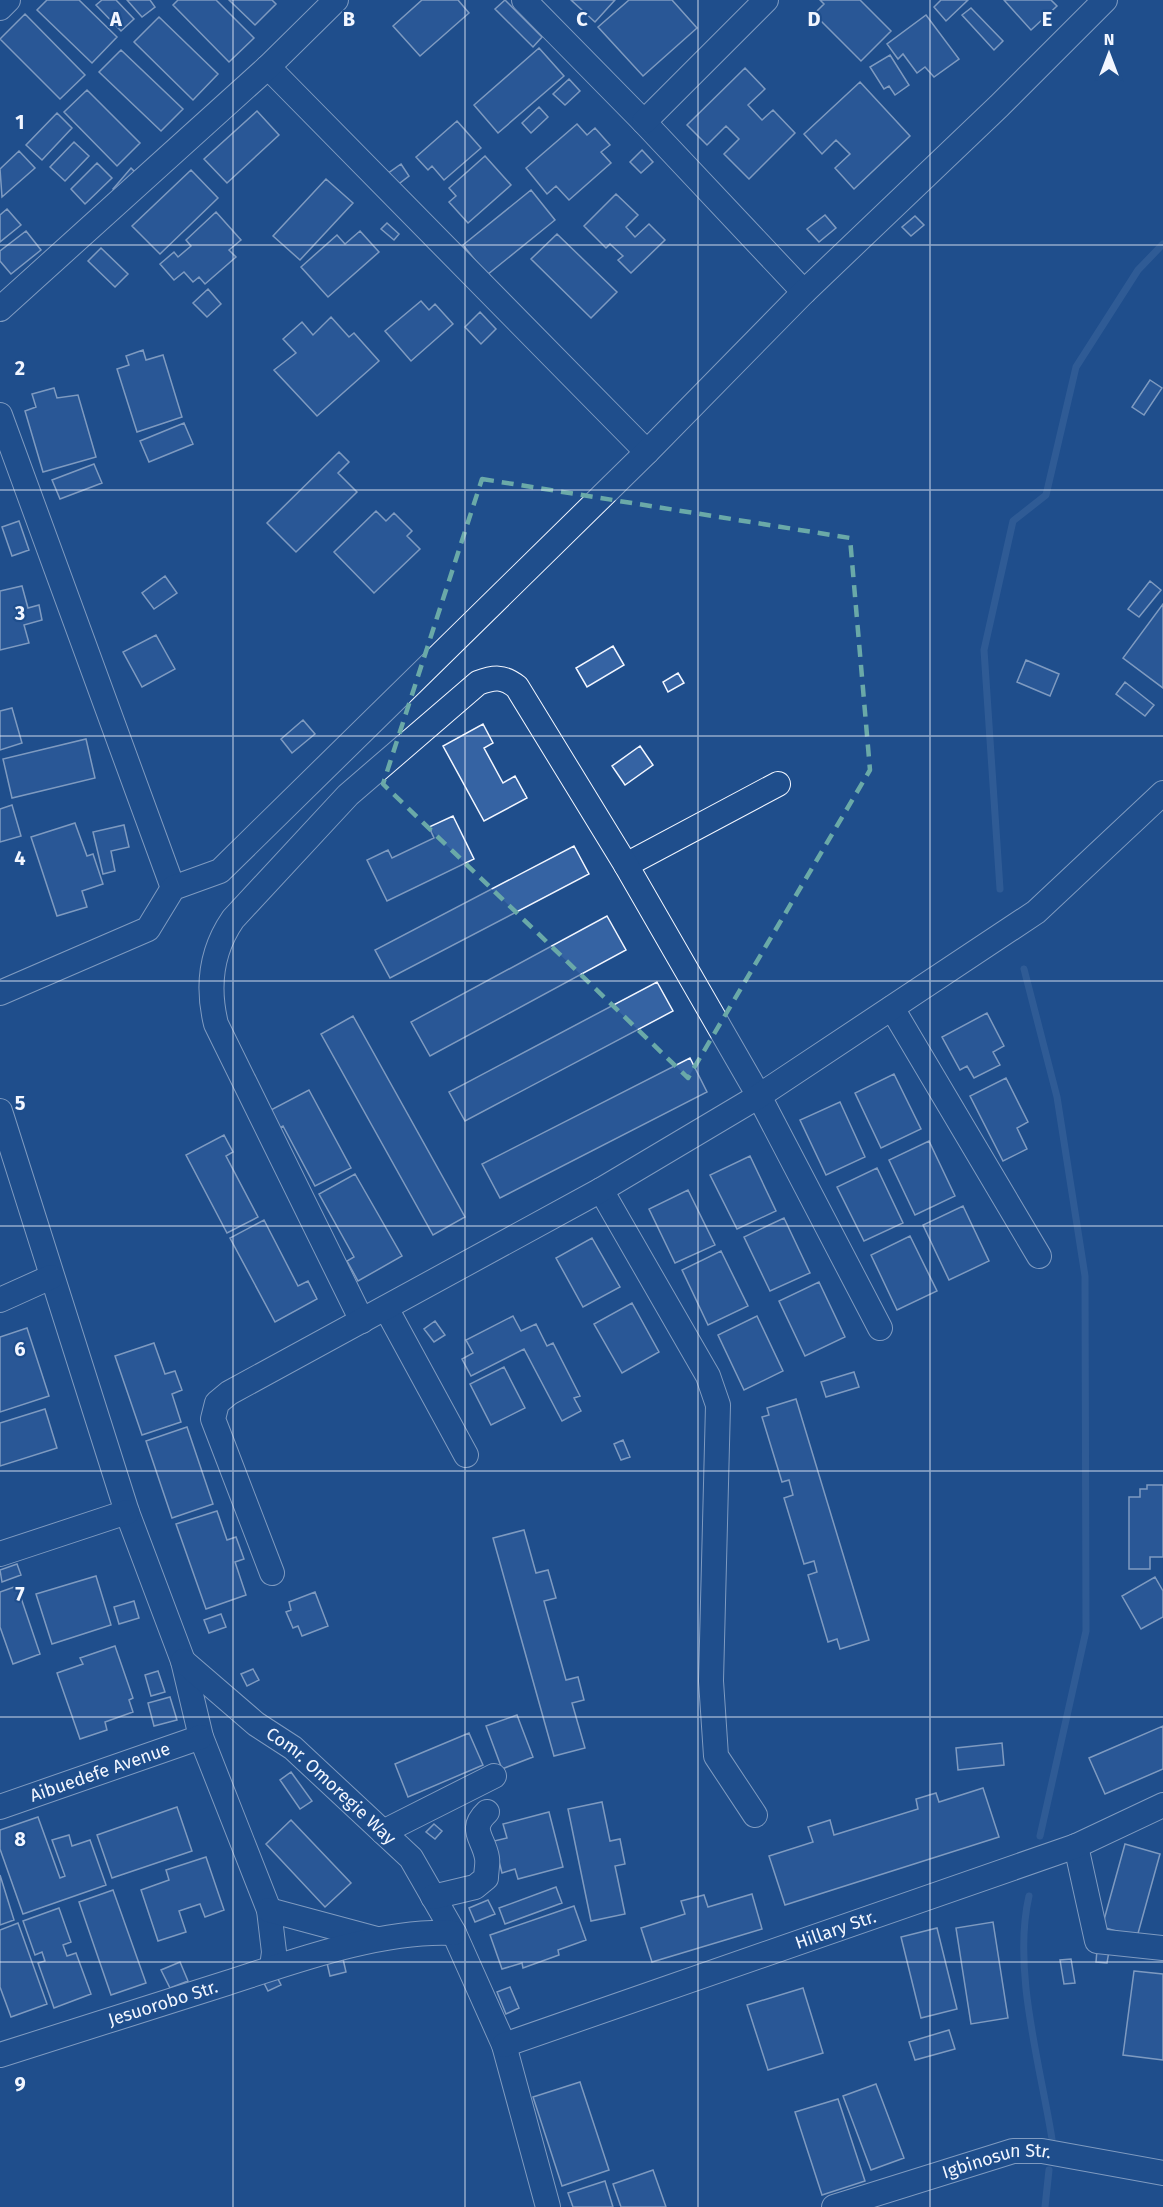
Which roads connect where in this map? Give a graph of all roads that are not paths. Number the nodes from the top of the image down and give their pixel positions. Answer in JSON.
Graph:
{"nodes":[{"id":1,"x":8,"y":0,"type":"edge"},
{"id":2,"x":336,"y":0,"type":"edge"},
{"id":3,"x":524,"y":0,"type":"edge"},
{"id":4,"x":766,"y":0,"type":"edge"},
{"id":5,"x":1105,"y":0,"type":"edge"},
{"id":6,"x":0,"y":8,"type":"edge"},
{"id":7,"x":268,"y":67,"type":"junction"},
{"id":8,"x":644,"y":122,"type":"junction"},
{"id":9,"x":804,"y":292,"type":"junction"},
{"id":10,"x":0,"y":309,"type":"edge"},
{"id":11,"x":0,"y":416,"type":"edge"},
{"id":12,"x":647,"y":452,"type":"junction"},
{"id":13,"x":778,"y":783,"type":"dead end"},
{"id":14,"x":1163,"y":793,"type":"edge"},
{"id":15,"x":626,"y":865,"type":"junction"},
{"id":16,"x":173,"y":888,"type":"junction"},
{"id":17,"x":0,"y":993,"type":"edge"},
{"id":18,"x":892,"y":1008,"type":"junction"},
{"id":19,"x":759,"y":1096,"type":"junction"},
{"id":20,"x":0,"y":1111,"type":"edge"},
{"id":21,"x":602,"y":1190,"type":"junction"},
{"id":22,"x":1039,"y":1256,"type":"dead end"},
{"id":23,"x":51,"y":1277,"type":"junction"},
{"id":24,"x":0,"y":1300,"type":"edge"},
{"id":25,"x":386,"y":1308,"type":"junction"},
{"id":26,"x":362,"y":1320,"type":"junction"},
{"id":27,"x":879,"y":1328,"type":"dead end"},
{"id":28,"x":466,"y":1455,"type":"dead end"},
{"id":29,"x":127,"y":1512,"type":"junction"},
{"id":30,"x":0,"y":1554,"type":"edge"},
{"id":31,"x":272,"y":1573,"type":"dead end"},
{"id":32,"x":183,"y":1661,"type":"junction"},
{"id":33,"x":201,"y":1737,"type":"junction"},
{"id":34,"x":494,"y":1776,"type":"dead end"},
{"id":35,"x":1163,"y":1805,"type":"edge"},
{"id":36,"x":0,"y":1807,"type":"edge"},
{"id":37,"x":487,"y":1812,"type":"dead end"},
{"id":38,"x":755,"y":1815,"type":"dead end"},
{"id":39,"x":383,"y":1832,"type":"junction"},
{"id":40,"x":1076,"y":1846,"type":"junction"},
{"id":41,"x":433,"y":1897,"type":"junction"},
{"id":42,"x":269,"y":1910,"type":"junction"},
{"id":43,"x":454,"y":1933,"type":"junction"},
{"id":44,"x":380,"y":1940,"type":"junction"},
{"id":45,"x":1163,"y":1948,"type":"edge"},
{"id":46,"x":272,"y":1967,"type":"junction"},
{"id":47,"x":504,"y":2045,"type":"junction"},
{"id":48,"x":0,"y":2055,"type":"edge"},
{"id":49,"x":1163,"y":2173,"type":"edge"},
{"id":50,"x":548,"y":2207,"type":"edge"},
{"id":51,"x":834,"y":2207,"type":"edge"}],
"edges":[{"from":1,"to":6,"type":"street"},
{"from":2,"to":7,"type":"street"},
{"from":3,"to":8,"type":"street"},
{"from":4,"to":8,"type":"street"},
{"from":5,"to":9,"type":"street"},
{"from":7,"to":10,"type":"street"},
{"from":7,"to":12,"type":"street"},
{"from":8,"to":9,"type":"street"},
{"from":9,"to":12,"type":"street"},
{"from":11,"to":16,"type":"street"},
{"from":12,"to":16,"type":"street"},
{"from":13,"to":15,"type":"street"},
{"from":14,"to":18,"type":"street"},
{"from":15,"to":19,"type":"street"},
{"from":15,"to":26,"type":"street"},
{"from":16,"to":17,"type":"street"},
{"from":18,"to":19,"type":"street"},
{"from":18,"to":22,"type":"street"},
{"from":19,"to":21,"type":"street"},
{"from":19,"to":27,"type":"street"},
{"from":20,"to":23,"type":"street"},
{"from":21,"to":25,"type":"street"},
{"from":21,"to":38,"type":"street"},
{"from":23,"to":24,"type":"street"},
{"from":23,"to":29,"type":"street"},
{"from":25,"to":26,"type":"street"},
{"from":25,"to":28,"type":"street"},
{"from":26,"to":31,"type":"street"},
{"from":29,"to":30,"type":"street"},
{"from":29,"to":32,"type":"street"},
{"from":32,"to":33,"type":"street"},
{"from":32,"to":39,"type":"street","name":"Comr. Omoregie Way"},
{"from":33,"to":36,"type":"street","name":"Aibuedefe Avenue"},
{"from":33,"to":42,"type":"street"},
{"from":34,"to":39,"type":"street"},
{"from":35,"to":40,"type":"street","name":"Hillary Str."},
{"from":37,"to":41,"type":"street"},
{"from":39,"to":41,"type":"street","name":"Comr. Omoregie Way"},
{"from":40,"to":45,"type":"street"},
{"from":40,"to":47,"type":"street","name":"Hillary Str."},
{"from":41,"to":43,"type":"street","name":"Comr. Omoregie Way"},
{"from":42,"to":44,"type":"street"},
{"from":42,"to":46,"type":"street"},
{"from":43,"to":44,"type":"street","name":"Jesuorobo Str."},
{"from":43,"to":47,"type":"street","name":"Comr. Omoregie Way"},
{"from":44,"to":46,"type":"street","name":"Jesuorobo Str."},
{"from":46,"to":48,"type":"street","name":"Jesuorobo Str."},
{"from":47,"to":50,"type":"street","name":"Comr. Omoregie Way"},
{"from":49,"to":51,"type":"street","name":"Igbinosun Str."}]}
